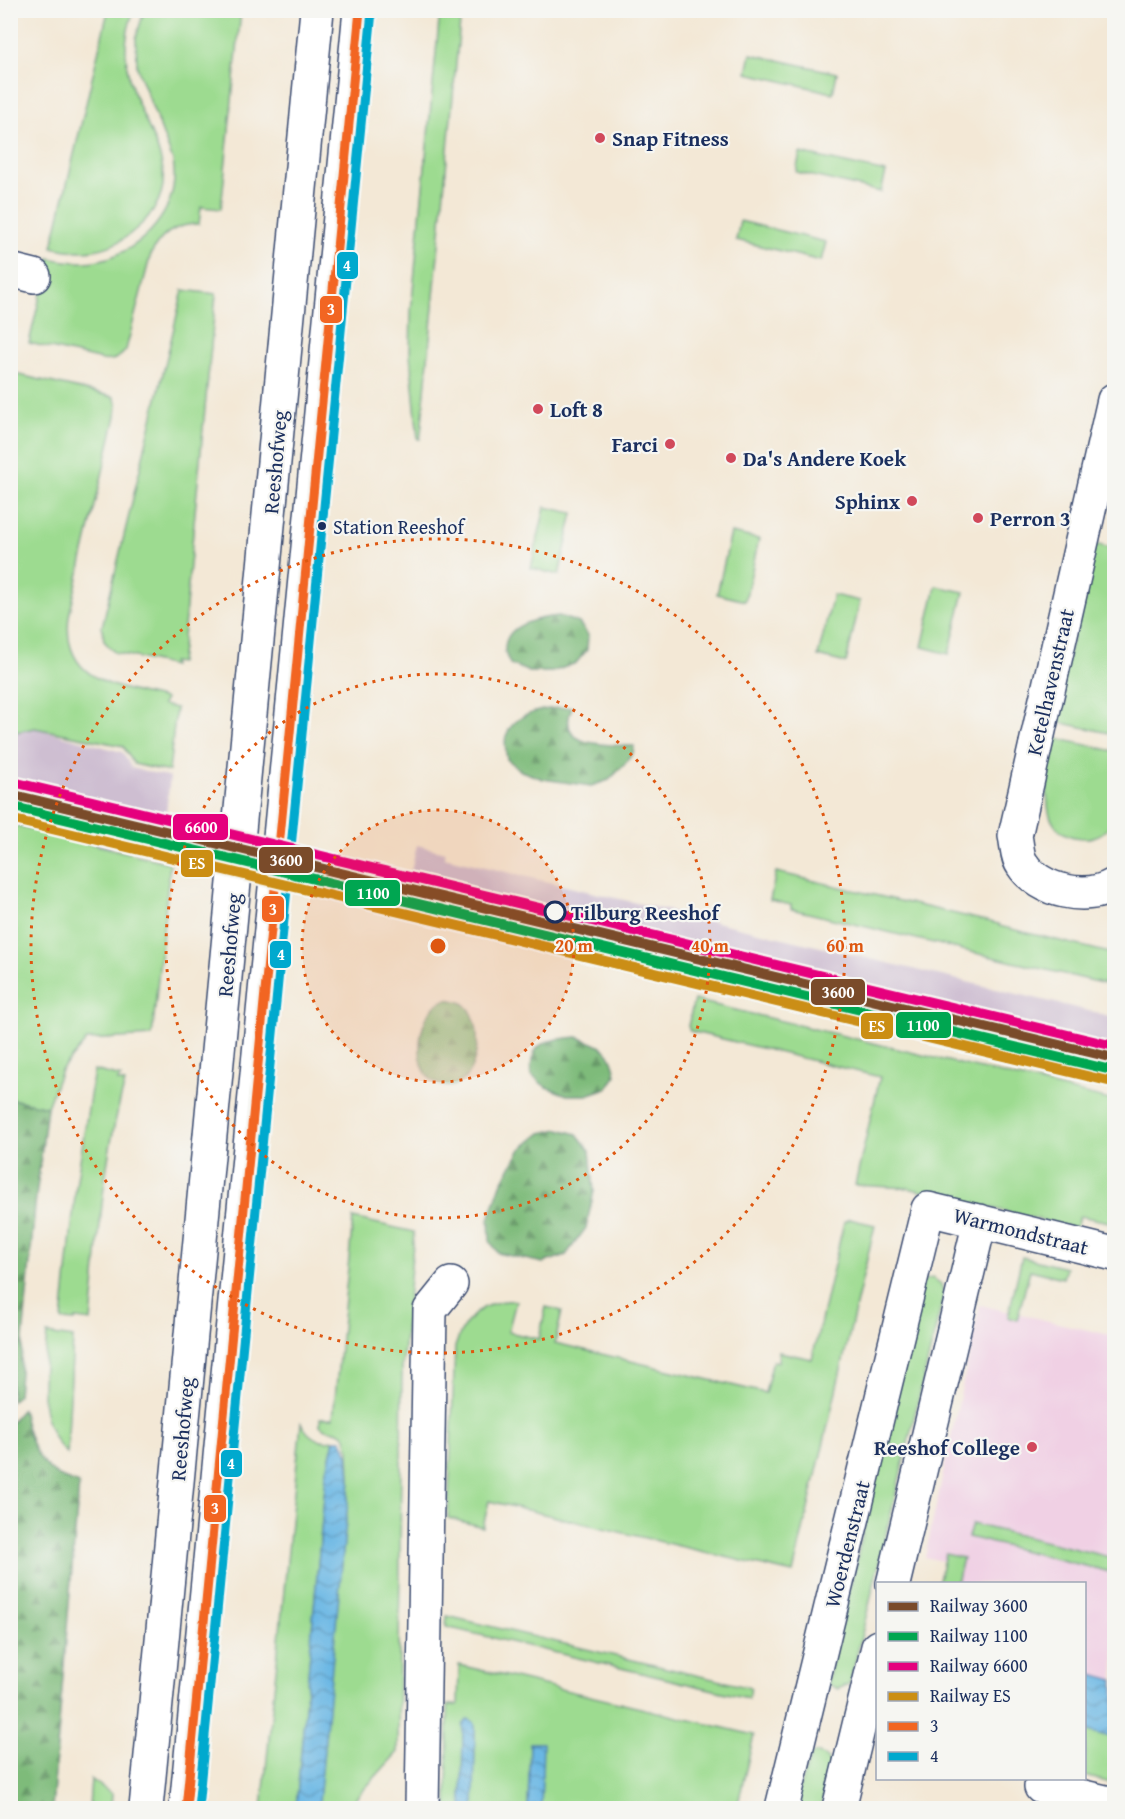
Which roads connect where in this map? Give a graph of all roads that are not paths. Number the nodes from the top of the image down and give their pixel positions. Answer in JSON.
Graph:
{"nodes":[{"id":1,"x":317,"y":10,"type":"edge"},
{"id":2,"x":360,"y":10,"type":"edge"},
{"id":3,"x":1114,"y":400,"type":"edge"},
{"id":4,"x":1114,"y":885,"type":"edge"},
{"id":5,"x":928,"y":1209,"type":"joint"},
{"id":6,"x":980,"y":1221,"type":"junction"},
{"id":7,"x":1114,"y":1254,"type":"edge"},
{"id":8,"x":451,"y":1284,"type":"dead end"},
{"id":9,"x":892,"y":1582,"type":"edge"},
{"id":10,"x":876,"y":1655,"type":"edge"},
{"id":11,"x":1041,"y":1787,"type":"dead end"},
{"id":12,"x":1114,"y":1804,"type":"edge"},
{"id":13,"x":146,"y":1809,"type":"edge"},
{"id":14,"x":186,"y":1809,"type":"edge"},
{"id":15,"x":422,"y":1809,"type":"edge"},
{"id":16,"x":782,"y":1809,"type":"edge"},
{"id":17,"x":839,"y":1809,"type":"edge"}],
"edges":[{"from":1,"to":13,"type":"street","name":"Reeshofweg"},
{"from":2,"to":14,"type":"street","name":"Reeshofweg"},
{"from":3,"to":4,"type":"street","name":"Ketelhavenstraat"},
{"from":5,"to":6,"type":"street","name":"Warmondstraat"},
{"from":5,"to":16,"type":"street","name":"Woerdenstraat"},
{"from":6,"to":7,"type":"street","name":"Warmondstraat"},
{"from":6,"to":9,"type":"street"},
{"from":8,"to":15,"type":"street"},
{"from":10,"to":17,"type":"street"},
{"from":11,"to":12,"type":"street"}]}
